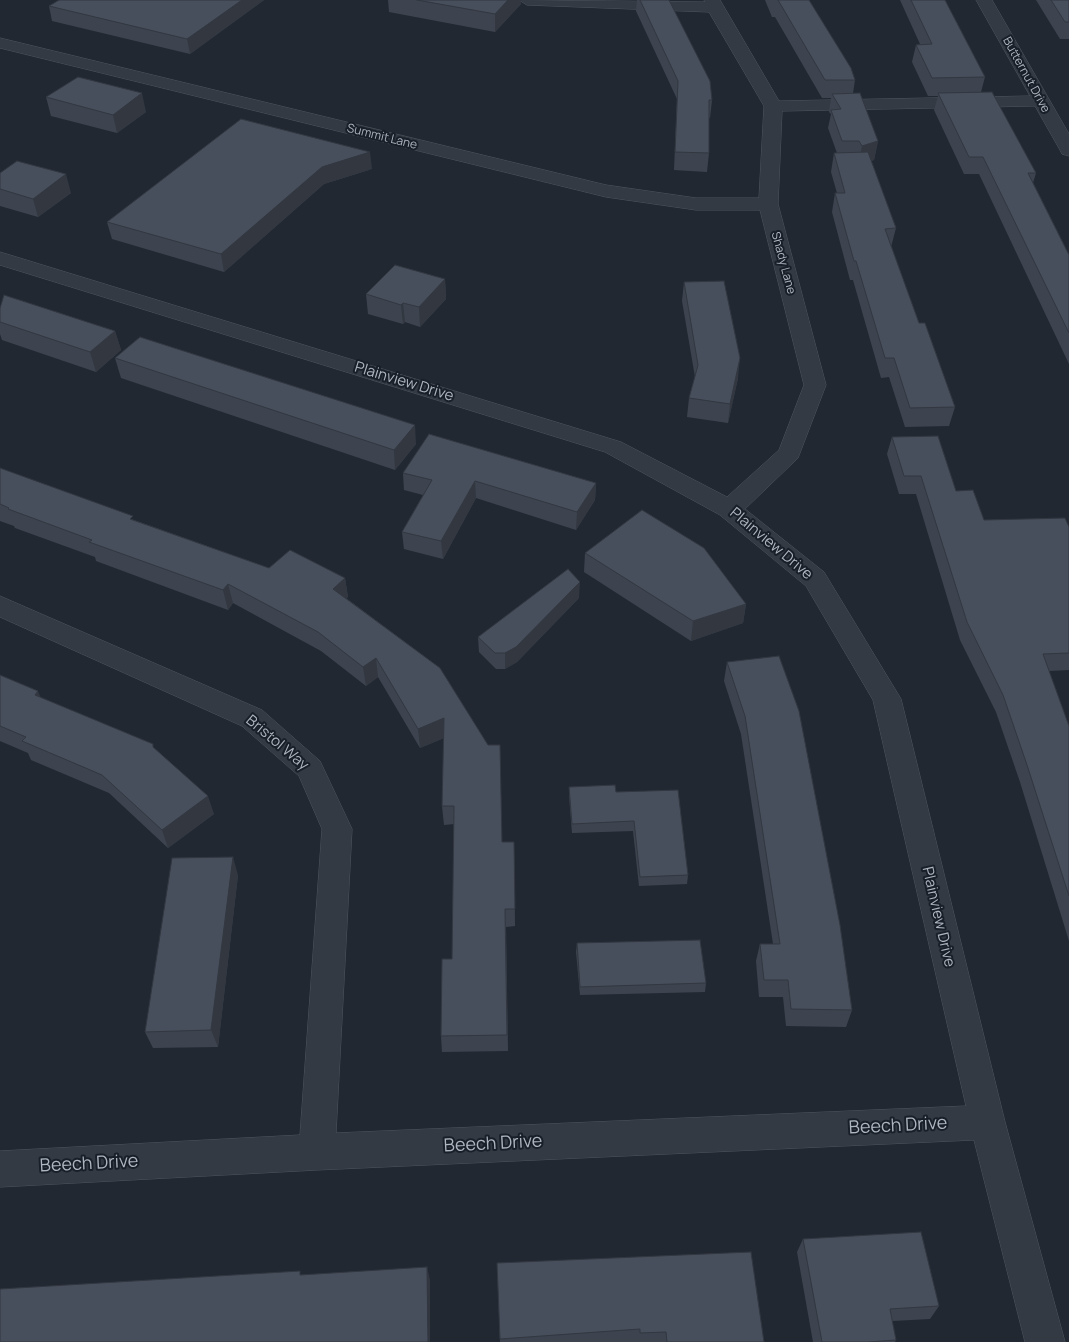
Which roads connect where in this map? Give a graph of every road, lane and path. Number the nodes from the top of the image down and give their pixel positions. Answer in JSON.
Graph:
{"nodes":[{"id":1,"x":527,"y":0,"type":"edge"},
{"id":2,"x":984,"y":0,"type":"edge"},
{"id":3,"x":713,"y":4,"type":"edge"},
{"id":4,"x":0,"y":43,"type":"edge"},
{"id":5,"x":1041,"y":101,"type":"junction"},
{"id":6,"x":773,"y":106,"type":"junction"},
{"id":7,"x":1069,"y":150,"type":"edge"},
{"id":8,"x":768,"y":204,"type":"junction"},
{"id":9,"x":0,"y":258,"type":"edge"},
{"id":10,"x":729,"y":509,"type":"junction"},
{"id":11,"x":0,"y":606,"type":"edge"},
{"id":12,"x":987,"y":1122,"type":"junction"},
{"id":13,"x":317,"y":1152,"type":"junction"},
{"id":14,"x":0,"y":1169,"type":"edge"},
{"id":15,"x":1045,"y":1342,"type":"edge"}],
"edges":[{"from":1,"to":3,"type":"street"},
{"from":2,"to":5,"type":"street","name":"Butternut Drive"},
{"from":3,"to":6,"type":"street"},
{"from":4,"to":8,"type":"street","name":"Summit Lane"},
{"from":5,"to":6,"type":"street"},
{"from":5,"to":7,"type":"street","name":"Butternut Drive"},
{"from":6,"to":8,"type":"street","name":"Shady Lane"},
{"from":8,"to":10,"type":"street","name":"Shady Lane"},
{"from":9,"to":10,"type":"street","name":"Plainview Drive"},
{"from":10,"to":12,"type":"street","name":"Plainview Drive"},
{"from":11,"to":13,"type":"street","name":"Bristol Way"},
{"from":12,"to":13,"type":"street","name":"Beech Drive"},
{"from":12,"to":15,"type":"street","name":"Plainview Drive"},
{"from":13,"to":14,"type":"street","name":"Beech Drive"}]}
